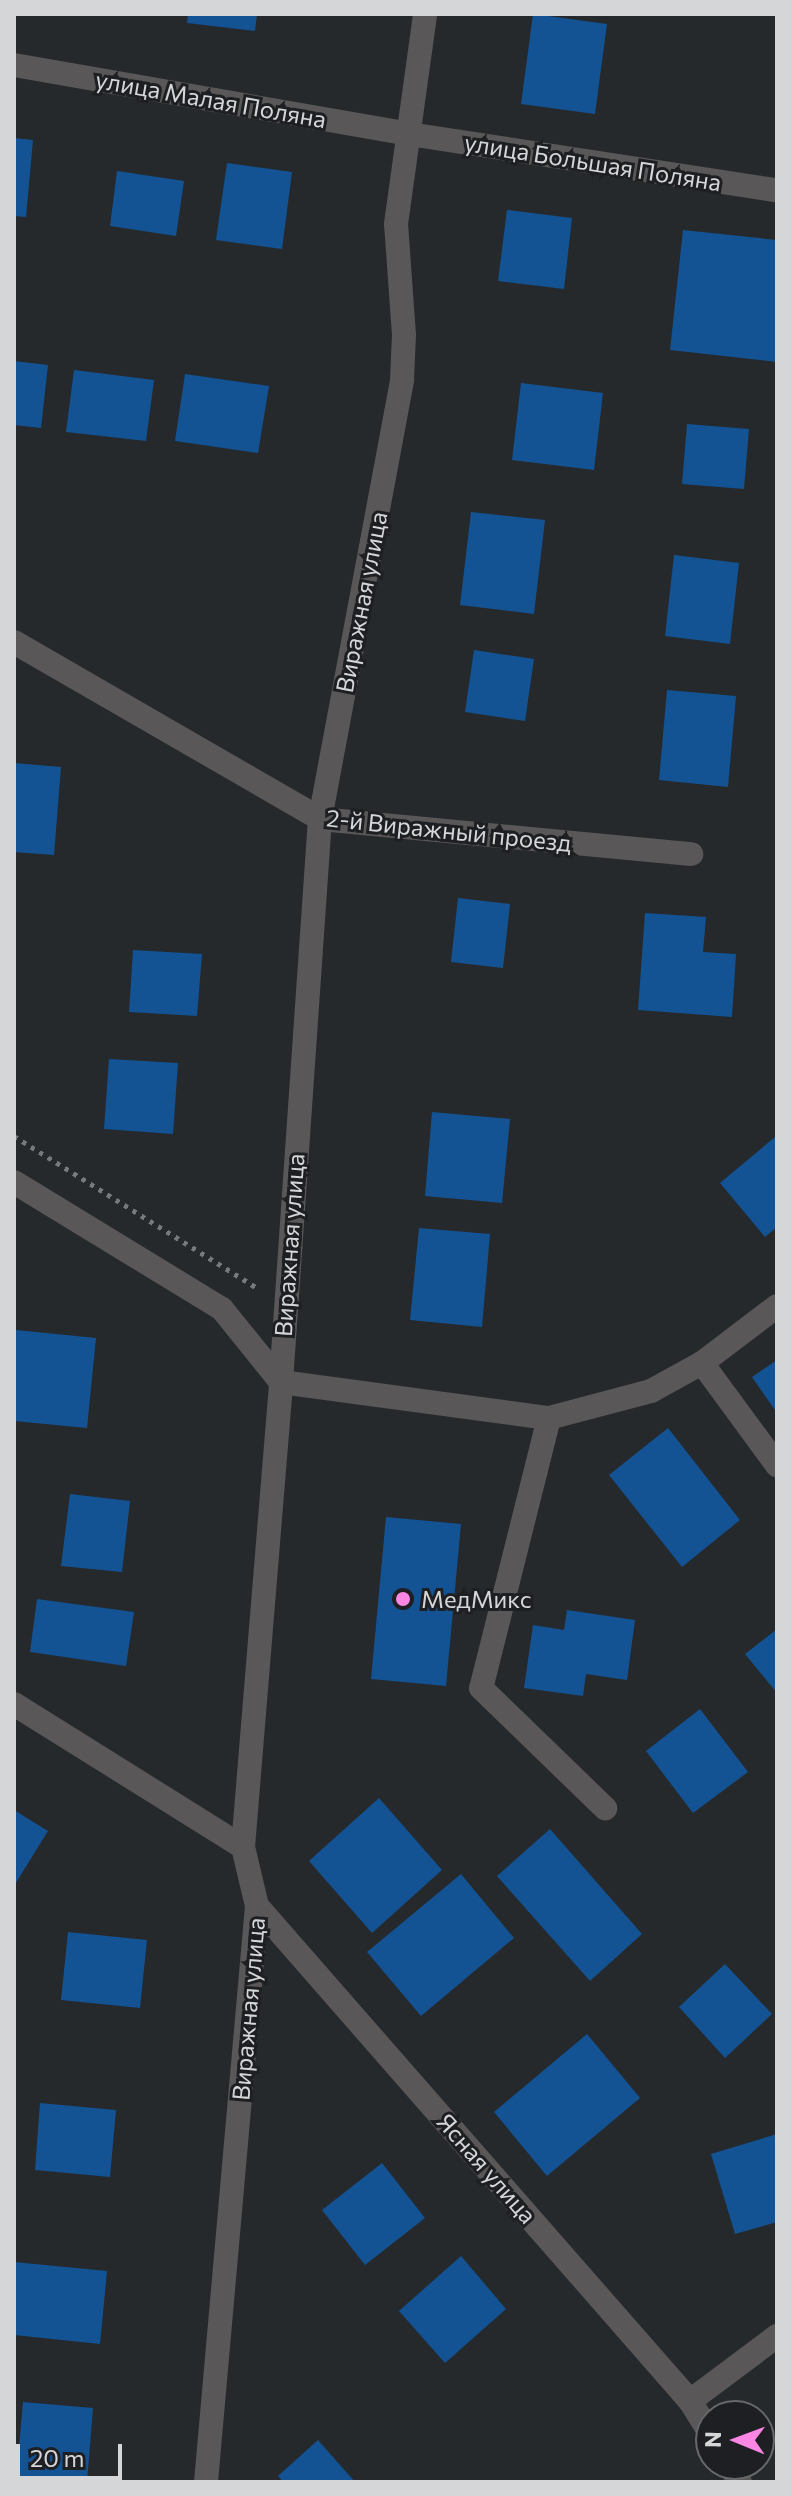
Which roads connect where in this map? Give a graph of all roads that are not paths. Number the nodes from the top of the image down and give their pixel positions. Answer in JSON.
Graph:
{"nodes":[{"id":1,"x":425,"y":14,"type":"edge"},
{"id":2,"x":14,"y":65,"type":"edge"},
{"id":3,"x":409,"y":134,"type":"junction"},
{"id":4,"x":777,"y":190,"type":"edge"},
{"id":5,"x":14,"y":642,"type":"edge"},
{"id":6,"x":320,"y":819,"type":"junction"},
{"id":7,"x":691,"y":854,"type":"dead end"},
{"id":8,"x":14,"y":1182,"type":"edge"},
{"id":9,"x":777,"y":1306,"type":"edge"},
{"id":10,"x":702,"y":1363,"type":"junction"},
{"id":11,"x":281,"y":1382,"type":"junction"},
{"id":12,"x":549,"y":1418,"type":"junction"},
{"id":13,"x":777,"y":1465,"type":"edge"},
{"id":14,"x":14,"y":1704,"type":"edge"},
{"id":15,"x":605,"y":1808,"type":"dead end"},
{"id":16,"x":243,"y":1847,"type":"junction"},
{"id":17,"x":257,"y":1906,"type":"junction"},
{"id":18,"x":777,"y":2336,"type":"edge"},
{"id":19,"x":690,"y":2401,"type":"junction"},
{"id":20,"x":695,"y":2409,"type":"edge"},
{"id":21,"x":206,"y":2482,"type":"edge"}],
"edges":[{"from":1,"to":3,"type":"street","name":"Виражная улица"},
{"from":2,"to":3,"type":"street","name":"улица Малая Поляна"},
{"from":3,"to":4,"type":"street","name":"улица Большая Поляна"},
{"from":3,"to":6,"type":"street","name":"Виражная улица"},
{"from":5,"to":6,"type":"street","name":"2-й Виражный проезд"},
{"from":6,"to":7,"type":"street","name":"2-й Виражный проезд"},
{"from":6,"to":11,"type":"street","name":"Виражная улица"},
{"from":8,"to":11,"type":"street"},
{"from":9,"to":10,"type":"street"},
{"from":10,"to":12,"type":"street"},
{"from":10,"to":13,"type":"street"},
{"from":11,"to":12,"type":"street"},
{"from":11,"to":16,"type":"street","name":"Виражная улица"},
{"from":12,"to":15,"type":"street"},
{"from":14,"to":16,"type":"street"},
{"from":16,"to":17,"type":"street","name":"Виражная улица"},
{"from":17,"to":19,"type":"street","name":"Ясная улица"},
{"from":17,"to":21,"type":"street","name":"Виражная улица"},
{"from":18,"to":19,"type":"street"},
{"from":19,"to":20,"type":"street","name":"Ясная улица"}]}
